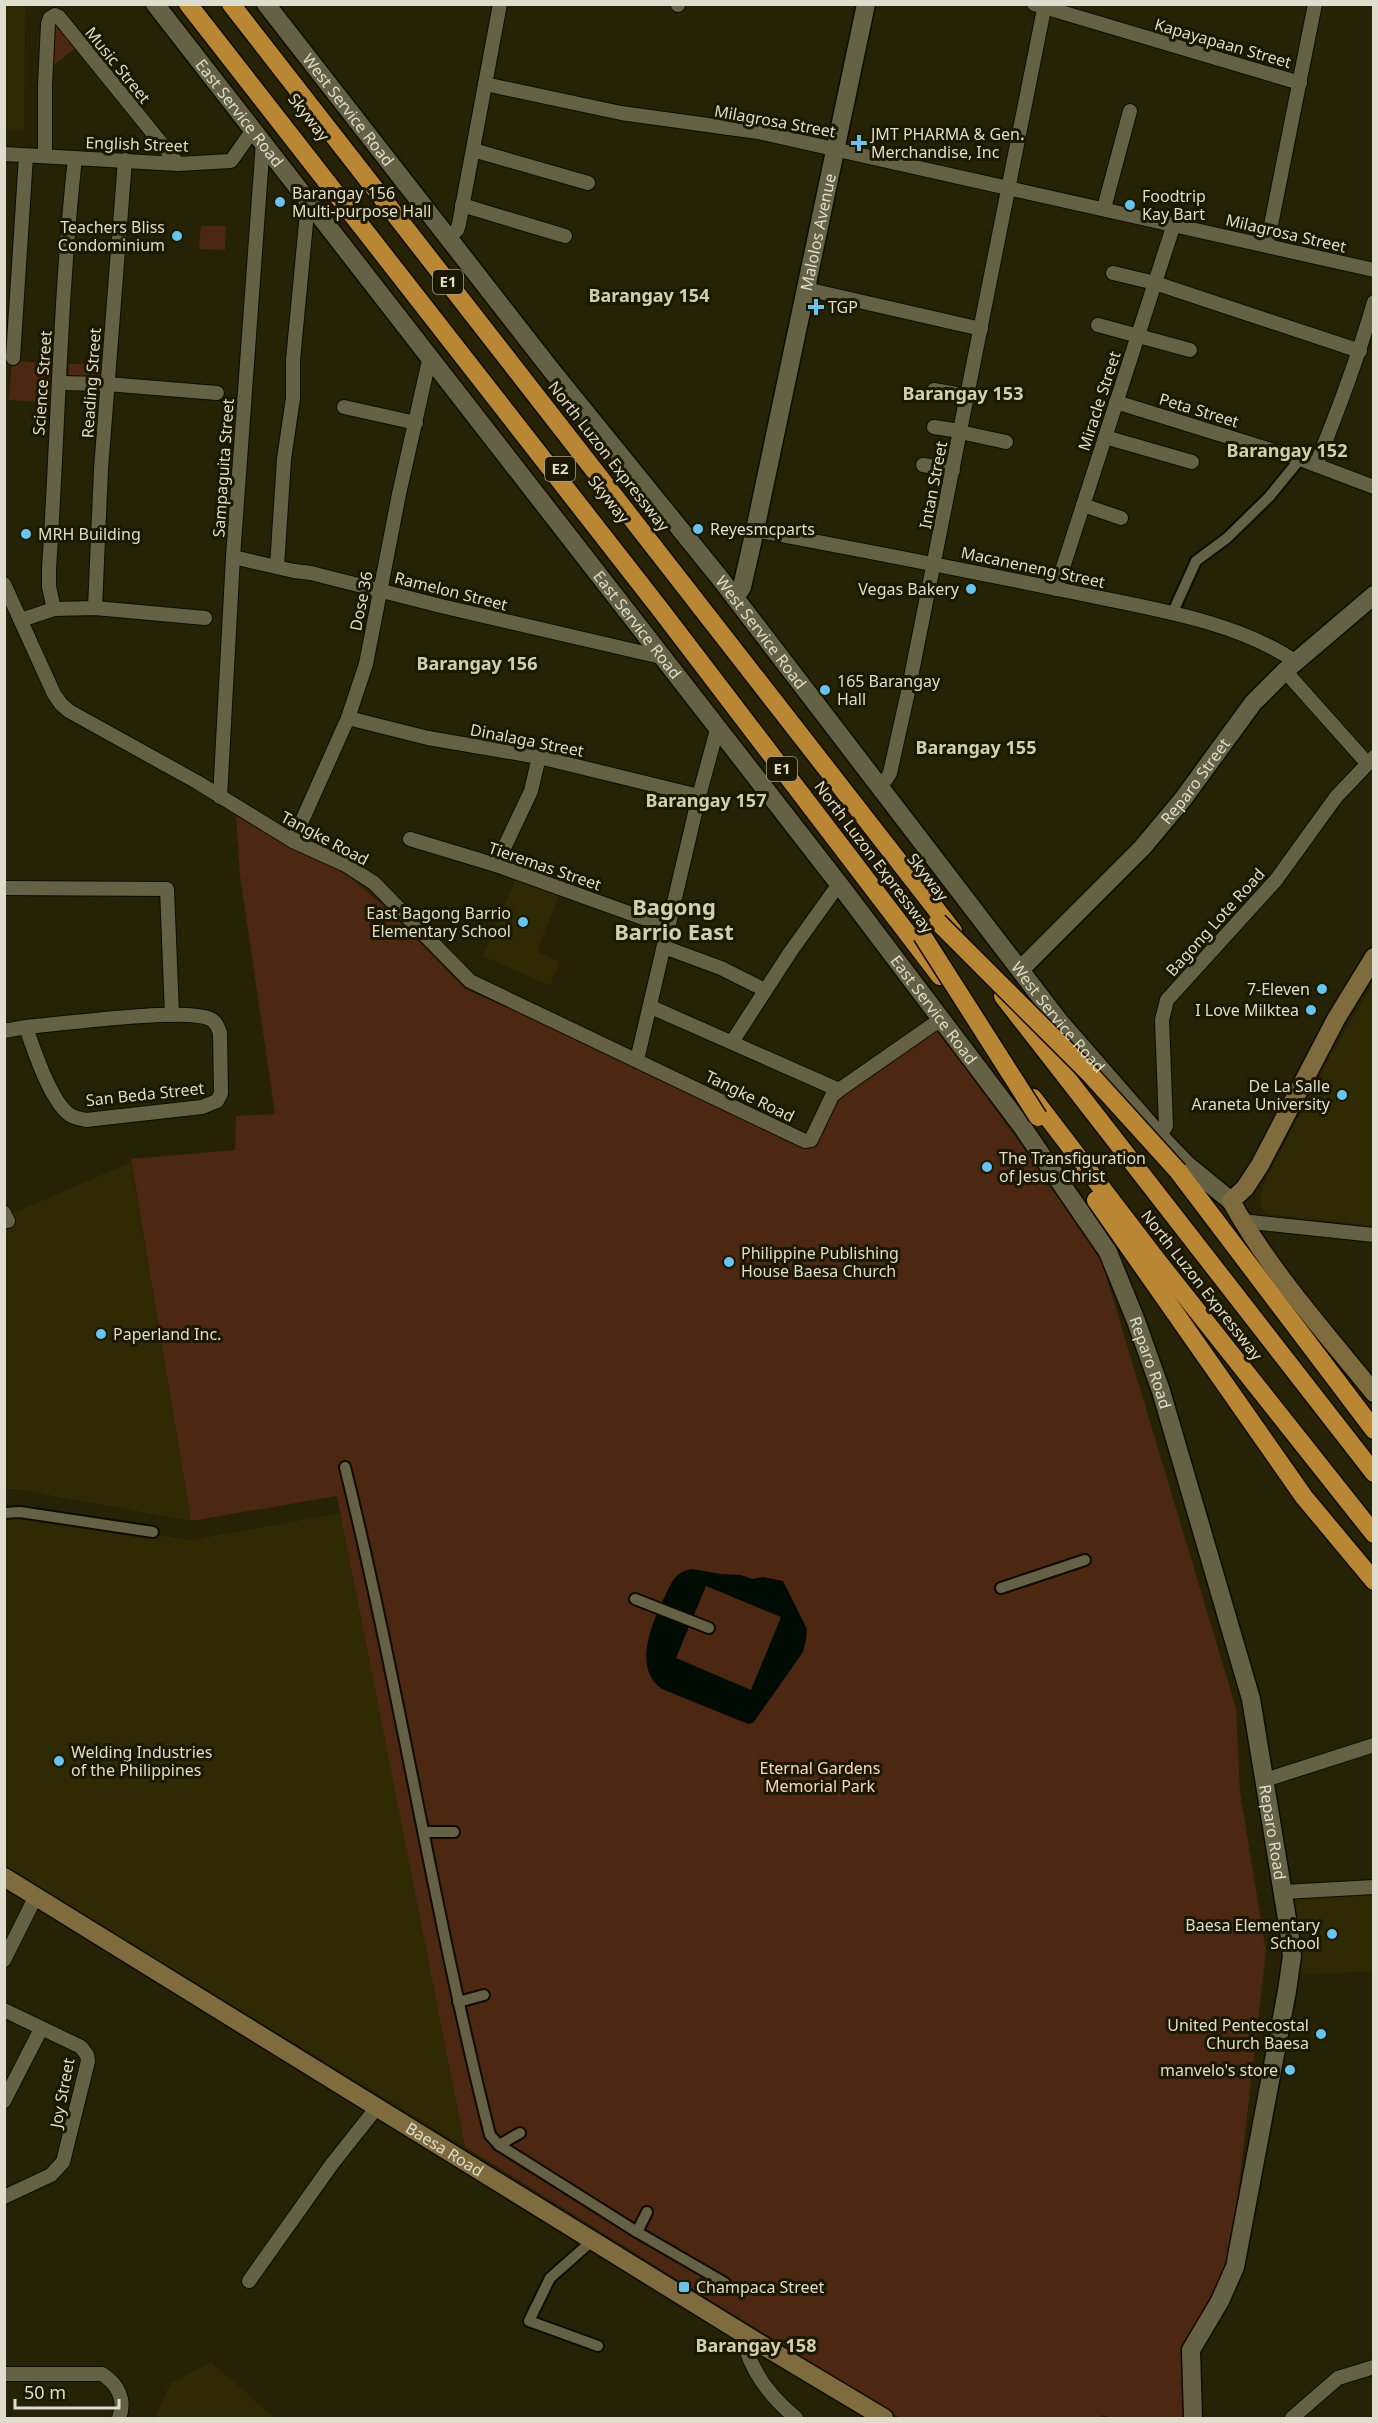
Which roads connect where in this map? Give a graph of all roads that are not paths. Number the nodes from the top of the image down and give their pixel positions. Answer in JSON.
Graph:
{"nodes":[{"id":1,"x":155,"y":4,"type":"edge"},
{"id":2,"x":188,"y":4,"type":"edge"},
{"id":3,"x":196,"y":4,"type":"edge"},
{"id":4,"x":223,"y":4,"type":"edge"},
{"id":5,"x":231,"y":4,"type":"edge"},
{"id":6,"x":266,"y":4,"type":"edge"},
{"id":7,"x":500,"y":4,"type":"edge"},
{"id":8,"x":866,"y":4,"type":"edge"},
{"id":9,"x":1315,"y":4,"type":"edge"},
{"id":10,"x":1041,"y":5,"type":"edge"},
{"id":11,"x":1300,"y":83,"type":"junction"},
{"id":12,"x":485,"y":84,"type":"junction"},
{"id":13,"x":1130,"y":111,"type":"dead end"},
{"id":14,"x":258,"y":136,"type":"junction"},
{"id":15,"x":836,"y":148,"type":"junction"},
{"id":16,"x":473,"y":150,"type":"junction"},
{"id":17,"x":4,"y":154,"type":"edge"},
{"id":18,"x":26,"y":156,"type":"junction"},
{"id":19,"x":45,"y":156,"type":"junction"},
{"id":20,"x":75,"y":158,"type":"junction"},
{"id":21,"x":125,"y":160,"type":"junction"},
{"id":22,"x":178,"y":164,"type":"junction"},
{"id":23,"x":588,"y":183,"type":"dead end"},
{"id":24,"x":1009,"y":187,"type":"junction"},
{"id":25,"x":308,"y":202,"type":"junction"},
{"id":26,"x":462,"y":205,"type":"junction"},
{"id":27,"x":1104,"y":208,"type":"junction"},
{"id":28,"x":1174,"y":224,"type":"junction"},
{"id":29,"x":565,"y":236,"type":"dead end"},
{"id":30,"x":448,"y":238,"type":"junction"},
{"id":31,"x":1268,"y":245,"type":"junction"},
{"id":32,"x":1374,"y":270,"type":"edge"},
{"id":33,"x":1113,"y":273,"type":"dead end"},
{"id":34,"x":1155,"y":283,"type":"junction"},
{"id":35,"x":806,"y":289,"type":"junction"},
{"id":36,"x":1374,"y":302,"type":"edge"},
{"id":37,"x":1098,"y":325,"type":"dead end"},
{"id":38,"x":981,"y":329,"type":"junction"},
{"id":39,"x":1138,"y":336,"type":"junction"},
{"id":40,"x":1190,"y":350,"type":"dead end"},
{"id":41,"x":1360,"y":351,"type":"junction"},
{"id":42,"x":430,"y":356,"type":"junction"},
{"id":43,"x":13,"y":358,"type":"dead end"},
{"id":44,"x":59,"y":383,"type":"junction"},
{"id":45,"x":107,"y":384,"type":"junction"},
{"id":46,"x":934,"y":390,"type":"dead end"},
{"id":47,"x":217,"y":393,"type":"dead end"},
{"id":48,"x":967,"y":396,"type":"junction"},
{"id":49,"x":1116,"y":402,"type":"junction"},
{"id":50,"x":344,"y":408,"type":"dead end"},
{"id":51,"x":416,"y":423,"type":"junction"},
{"id":52,"x":934,"y":427,"type":"dead end"},
{"id":53,"x":960,"y":431,"type":"junction"},
{"id":54,"x":1105,"y":436,"type":"junction"},
{"id":55,"x":1006,"y":442,"type":"dead end"},
{"id":56,"x":1300,"y":459,"type":"junction"},
{"id":57,"x":1192,"y":462,"type":"dead end"},
{"id":58,"x":923,"y":465,"type":"dead end"},
{"id":59,"x":1316,"y":465,"type":"junction"},
{"id":60,"x":952,"y":470,"type":"junction"},
{"id":61,"x":1374,"y":487,"type":"edge"},
{"id":62,"x":1083,"y":505,"type":"junction"},
{"id":63,"x":1121,"y":518,"type":"dead end"},
{"id":64,"x":755,"y":530,"type":"junction"},
{"id":65,"x":233,"y":557,"type":"junction"},
{"id":66,"x":934,"y":563,"type":"junction"},
{"id":67,"x":278,"y":567,"type":"junction"},
{"id":68,"x":4,"y":584,"type":"edge"},
{"id":69,"x":1056,"y":589,"type":"junction"},
{"id":70,"x":380,"y":590,"type":"junction"},
{"id":71,"x":1374,"y":595,"type":"edge"},
{"id":72,"x":735,"y":598,"type":"junction"},
{"id":73,"x":95,"y":608,"type":"junction"},
{"id":74,"x":54,"y":609,"type":"junction"},
{"id":75,"x":1172,"y":614,"type":"junction"},
{"id":76,"x":206,"y":618,"type":"dead end"},
{"id":77,"x":21,"y":620,"type":"junction"},
{"id":78,"x":661,"y":657,"type":"junction"},
{"id":79,"x":1291,"y":666,"type":"junction"},
{"id":80,"x":348,"y":718,"type":"junction"},
{"id":81,"x":718,"y":726,"type":"junction"},
{"id":82,"x":539,"y":757,"type":"junction"},
{"id":83,"x":1370,"y":760,"type":"edge"},
{"id":84,"x":880,"y":786,"type":"junction"},
{"id":85,"x":699,"y":796,"type":"junction"},
{"id":86,"x":220,"y":797,"type":"junction"},
{"id":87,"x":410,"y":839,"type":"dead end"},
{"id":88,"x":292,"y":841,"type":"junction"},
{"id":89,"x":496,"y":865,"type":"junction"},
{"id":90,"x":839,"y":884,"type":"junction"},
{"id":91,"x":4,"y":888,"type":"edge"},
{"id":92,"x":668,"y":927,"type":"junction"},
{"id":93,"x":664,"y":947,"type":"junction"},
{"id":94,"x":1374,"y":957,"type":"edge"},
{"id":95,"x":1020,"y":970,"type":"junction"},
{"id":96,"x":765,"y":990,"type":"junction"},
{"id":97,"x":651,"y":1007,"type":"junction"},
{"id":98,"x":172,"y":1015,"type":"junction"},
{"id":99,"x":941,"y":1019,"type":"junction"},
{"id":100,"x":26,"y":1027,"type":"junction"},
{"id":101,"x":4,"y":1031,"type":"edge"},
{"id":102,"x":732,"y":1042,"type":"junction"},
{"id":103,"x":637,"y":1060,"type":"junction"},
{"id":104,"x":839,"y":1089,"type":"junction"},
{"id":105,"x":1161,"y":1137,"type":"junction"},
{"id":106,"x":1231,"y":1200,"type":"junction"},
{"id":107,"x":1242,"y":1221,"type":"junction"},
{"id":108,"x":1374,"y":1234,"type":"edge"},
{"id":109,"x":1108,"y":1252,"type":"joint"},
{"id":110,"x":1374,"y":1393,"type":"edge"},
{"id":111,"x":1374,"y":1430,"type":"edge"},
{"id":112,"x":345,"y":1467,"type":"dead end"},
{"id":113,"x":1374,"y":1473,"type":"edge"},
{"id":114,"x":4,"y":1513,"type":"edge"},
{"id":115,"x":153,"y":1532,"type":"dead end"},
{"id":116,"x":1374,"y":1534,"type":"edge"},
{"id":117,"x":1086,"y":1560,"type":"dead end"},
{"id":118,"x":1374,"y":1581,"type":"edge"},
{"id":119,"x":1001,"y":1587,"type":"dead end"},
{"id":120,"x":635,"y":1599,"type":"dead end"},
{"id":121,"x":709,"y":1628,"type":"dead end"},
{"id":122,"x":1374,"y":1745,"type":"edge"},
{"id":123,"x":1265,"y":1780,"type":"junction"},
{"id":124,"x":424,"y":1832,"type":"junction"},
{"id":125,"x":454,"y":1832,"type":"dead end"},
{"id":126,"x":4,"y":1877,"type":"edge"},
{"id":127,"x":1374,"y":1887,"type":"edge"},
{"id":128,"x":1284,"y":1892,"type":"junction"},
{"id":129,"x":36,"y":1896,"type":"junction"},
{"id":130,"x":4,"y":1960,"type":"edge"},
{"id":131,"x":484,"y":1995,"type":"dead end"},
{"id":132,"x":458,"y":2002,"type":"junction"},
{"id":133,"x":4,"y":2010,"type":"edge"},
{"id":134,"x":41,"y":2029,"type":"junction"},
{"id":135,"x":4,"y":2102,"type":"edge"},
{"id":136,"x":378,"y":2106,"type":"junction"},
{"id":137,"x":520,"y":2133,"type":"dead end"},
{"id":138,"x":499,"y":2145,"type":"junction"},
{"id":139,"x":4,"y":2197,"type":"edge"},
{"id":140,"x":647,"y":2212,"type":"dead end"},
{"id":141,"x":637,"y":2232,"type":"junction"},
{"id":142,"x":593,"y":2240,"type":"junction"},
{"id":143,"x":249,"y":2281,"type":"dead end"},
{"id":144,"x":725,"y":2283,"type":"dead end"},
{"id":145,"x":752,"y":2339,"type":"junction"},
{"id":146,"x":598,"y":2346,"type":"dead end"},
{"id":147,"x":1374,"y":2367,"type":"edge"},
{"id":148,"x":4,"y":2374,"type":"edge"},
{"id":149,"x":119,"y":2418,"type":"edge"},
{"id":150,"x":796,"y":2418,"type":"edge"},
{"id":151,"x":884,"y":2418,"type":"edge"},
{"id":152,"x":1193,"y":2418,"type":"edge"},
{"id":153,"x":1292,"y":2418,"type":"edge"}],
"edges":[{"from":1,"to":14,"type":"street","name":"East Service Road"},
{"from":2,"to":116,"type":"highway","name":"North Luzon Expressway","number":"E1"},
{"from":3,"to":118,"type":"highway","name":"Skyway","number":"E2","bridge":true},
{"from":4,"to":111,"type":"highway","name":"Skyway","number":"E2","bridge":true},
{"from":5,"to":113,"type":"highway","name":"North Luzon Expressway","number":"E1"},
{"from":6,"to":30,"type":"street","name":"West Service Road"},
{"from":7,"to":12,"type":"street"},
{"from":8,"to":15,"type":"street","name":"Malolos Avenue"},
{"from":9,"to":11,"type":"street"},
{"from":10,"to":11,"type":"street","name":"Kapayapaan Street"},
{"from":10,"to":24,"type":"street","name":"Intan Street"},
{"from":11,"to":31,"type":"street"},
{"from":12,"to":15,"type":"street","name":"Milagrosa Street"},
{"from":12,"to":16,"type":"street"},
{"from":13,"to":27,"type":"street"},
{"from":14,"to":22,"type":"street","name":"English Street"},
{"from":14,"to":25,"type":"street","name":"East Service Road"},
{"from":14,"to":65,"type":"street","name":"Sampaguita Street"},
{"from":15,"to":24,"type":"street","name":"Milagrosa Street"},
{"from":15,"to":35,"type":"street","name":"Malolos Avenue"},
{"from":16,"to":23,"type":"street"},
{"from":16,"to":26,"type":"street"},
{"from":17,"to":18,"type":"street","name":"English Street"},
{"from":18,"to":19,"type":"street","name":"English Street"},
{"from":18,"to":43,"type":"street"},
{"from":19,"to":20,"type":"street","name":"English Street"},
{"from":19,"to":22,"type":"street","name":"Music Street"},
{"from":20,"to":21,"type":"street","name":"English Street"},
{"from":20,"to":44,"type":"street","name":"Science Street"},
{"from":21,"to":22,"type":"street","name":"English Street"},
{"from":21,"to":45,"type":"street","name":"Reading Street"},
{"from":24,"to":27,"type":"street","name":"Milagrosa Street"},
{"from":24,"to":38,"type":"street","name":"Intan Street"},
{"from":25,"to":42,"type":"street","name":"East Service Road"},
{"from":25,"to":67,"type":"street"},
{"from":26,"to":29,"type":"street"},
{"from":26,"to":30,"type":"street"},
{"from":27,"to":28,"type":"street","name":"Milagrosa Street"},
{"from":28,"to":31,"type":"street","name":"Milagrosa Street"},
{"from":28,"to":34,"type":"street","name":"Miracle Street"},
{"from":30,"to":72,"type":"street","name":"West Service Road"},
{"from":31,"to":32,"type":"street","name":"Milagrosa Street"},
{"from":33,"to":34,"type":"street"},
{"from":34,"to":39,"type":"street","name":"Miracle Street"},
{"from":34,"to":41,"type":"street"},
{"from":35,"to":38,"type":"street"},
{"from":35,"to":64,"type":"street","name":"Malolos Avenue"},
{"from":36,"to":41,"type":"street"},
{"from":37,"to":39,"type":"street"},
{"from":38,"to":48,"type":"street","name":"Intan Street"},
{"from":39,"to":40,"type":"street"},
{"from":39,"to":49,"type":"street","name":"Miracle Street"},
{"from":41,"to":59,"type":"street"},
{"from":42,"to":51,"type":"street","name":"Dose 36"},
{"from":42,"to":78,"type":"street","name":"East Service Road"},
{"from":44,"to":45,"type":"street"},
{"from":44,"to":74,"type":"street","name":"Science Street"},
{"from":45,"to":47,"type":"street"},
{"from":45,"to":73,"type":"street","name":"Reading Street"},
{"from":46,"to":48,"type":"street"},
{"from":48,"to":53,"type":"street","name":"Intan Street"},
{"from":49,"to":54,"type":"street","name":"Miracle Street"},
{"from":49,"to":56,"type":"street","name":"Peta Street"},
{"from":50,"to":51,"type":"street"},
{"from":51,"to":70,"type":"street","name":"Dose 36"},
{"from":52,"to":53,"type":"street"},
{"from":53,"to":55,"type":"street"},
{"from":53,"to":60,"type":"street","name":"Intan Street"},
{"from":54,"to":57,"type":"street"},
{"from":54,"to":62,"type":"street","name":"Miracle Street"},
{"from":56,"to":59,"type":"street","name":"Peta Street"},
{"from":56,"to":75,"type":"street"},
{"from":58,"to":60,"type":"street"},
{"from":59,"to":61,"type":"street","name":"Peta Street"},
{"from":60,"to":66,"type":"street","name":"Intan Street"},
{"from":62,"to":63,"type":"street"},
{"from":62,"to":69,"type":"street","name":"Miracle Street"},
{"from":64,"to":66,"type":"street","name":"Macaneneng Street"},
{"from":64,"to":72,"type":"street","name":"Malolos Avenue"},
{"from":65,"to":67,"type":"street","name":"Ramelon Street"},
{"from":65,"to":86,"type":"street","name":"Sampaguita Street"},
{"from":66,"to":69,"type":"street","name":"Macaneneng Street"},
{"from":66,"to":84,"type":"street","name":"Intan Street"},
{"from":67,"to":70,"type":"street","name":"Ramelon Street"},
{"from":68,"to":77,"type":"street","name":"Tangke Road"},
{"from":69,"to":75,"type":"street","name":"Macaneneng Street"},
{"from":70,"to":78,"type":"street","name":"Ramelon Street"},
{"from":70,"to":80,"type":"street","name":"Dose 36"},
{"from":71,"to":79,"type":"street","name":"Reparo Street"},
{"from":72,"to":84,"type":"street","name":"West Service Road"},
{"from":73,"to":74,"type":"street"},
{"from":73,"to":76,"type":"street"},
{"from":74,"to":77,"type":"street"},
{"from":75,"to":79,"type":"street","name":"Macaneneng Street"},
{"from":77,"to":86,"type":"street","name":"Tangke Road"},
{"from":78,"to":81,"type":"street","name":"East Service Road"},
{"from":79,"to":83,"type":"street","name":"Macaneneng Street"},
{"from":79,"to":95,"type":"street","name":"Reparo Street"},
{"from":80,"to":82,"type":"street","name":"Dinalaga Street"},
{"from":80,"to":88,"type":"street","name":"Dose 36"},
{"from":81,"to":85,"type":"street"},
{"from":81,"to":90,"type":"street","name":"East Service Road"},
{"from":82,"to":85,"type":"street","name":"Dinalaga Street"},
{"from":82,"to":89,"type":"street"},
{"from":83,"to":105,"type":"street","name":"Bagong Lote Road"},
{"from":84,"to":95,"type":"street","name":"West Service Road"},
{"from":85,"to":92,"type":"street"},
{"from":86,"to":88,"type":"street","name":"Tangke Road"},
{"from":87,"to":89,"type":"street","name":"Tieremas Street"},
{"from":88,"to":103,"type":"street","name":"Tangke Road"},
{"from":89,"to":92,"type":"street","name":"Tieremas Street"},
{"from":90,"to":96,"type":"street"},
{"from":90,"to":99,"type":"street","name":"East Service Road"},
{"from":91,"to":98,"type":"street"},
{"from":92,"to":93,"type":"street"},
{"from":93,"to":96,"type":"street"},
{"from":93,"to":97,"type":"street"},
{"from":94,"to":106,"type":"main road"},
{"from":95,"to":105,"type":"street","name":"West Service Road"},
{"from":96,"to":102,"type":"street"},
{"from":97,"to":102,"type":"street"},
{"from":97,"to":103,"type":"street"},
{"from":98,"to":100,"type":"street"},
{"from":98,"to":100,"type":"street","name":"San Beda Street"},
{"from":99,"to":104,"type":"street"},
{"from":99,"to":109,"type":"street","name":"East Service Road"},
{"from":100,"to":101,"type":"street"},
{"from":102,"to":104,"type":"street"},
{"from":103,"to":104,"type":"street","name":"Tangke Road"},
{"from":105,"to":106,"type":"street","name":"West Service Road"},
{"from":106,"to":107,"type":"main road","name":"West Service Road"},
{"from":107,"to":108,"type":"street"},
{"from":107,"to":110,"type":"main road","name":"West Service Road"},
{"from":109,"to":123,"type":"street","name":"Reparo Road"},
{"from":112,"to":124,"type":"street"},
{"from":114,"to":115,"type":"street"},
{"from":117,"to":119,"type":"street"},
{"from":120,"to":121,"type":"street"},
{"from":122,"to":123,"type":"street"},
{"from":123,"to":128,"type":"street","name":"Reparo Road"},
{"from":124,"to":125,"type":"street"},
{"from":124,"to":132,"type":"street"},
{"from":126,"to":129,"type":"main road","name":"Baesa Road"},
{"from":127,"to":128,"type":"street"},
{"from":128,"to":152,"type":"street","name":"Reparo Road"},
{"from":129,"to":130,"type":"street"},
{"from":129,"to":136,"type":"main road","name":"Baesa Road"},
{"from":131,"to":132,"type":"street"},
{"from":132,"to":138,"type":"street"},
{"from":133,"to":134,"type":"street","name":"Joy Street"},
{"from":134,"to":135,"type":"street"},
{"from":134,"to":139,"type":"street","name":"Joy Street"},
{"from":136,"to":142,"type":"main road","name":"Baesa Road"},
{"from":136,"to":143,"type":"street"},
{"from":137,"to":138,"type":"street"},
{"from":138,"to":141,"type":"street"},
{"from":140,"to":141,"type":"street"},
{"from":141,"to":144,"type":"street"},
{"from":142,"to":145,"type":"main road","name":"Baesa Road"},
{"from":142,"to":146,"type":"street"},
{"from":145,"to":150,"type":"street"},
{"from":145,"to":151,"type":"main road","name":"Baesa Road"},
{"from":147,"to":153,"type":"street"},
{"from":148,"to":149,"type":"street"}]}
